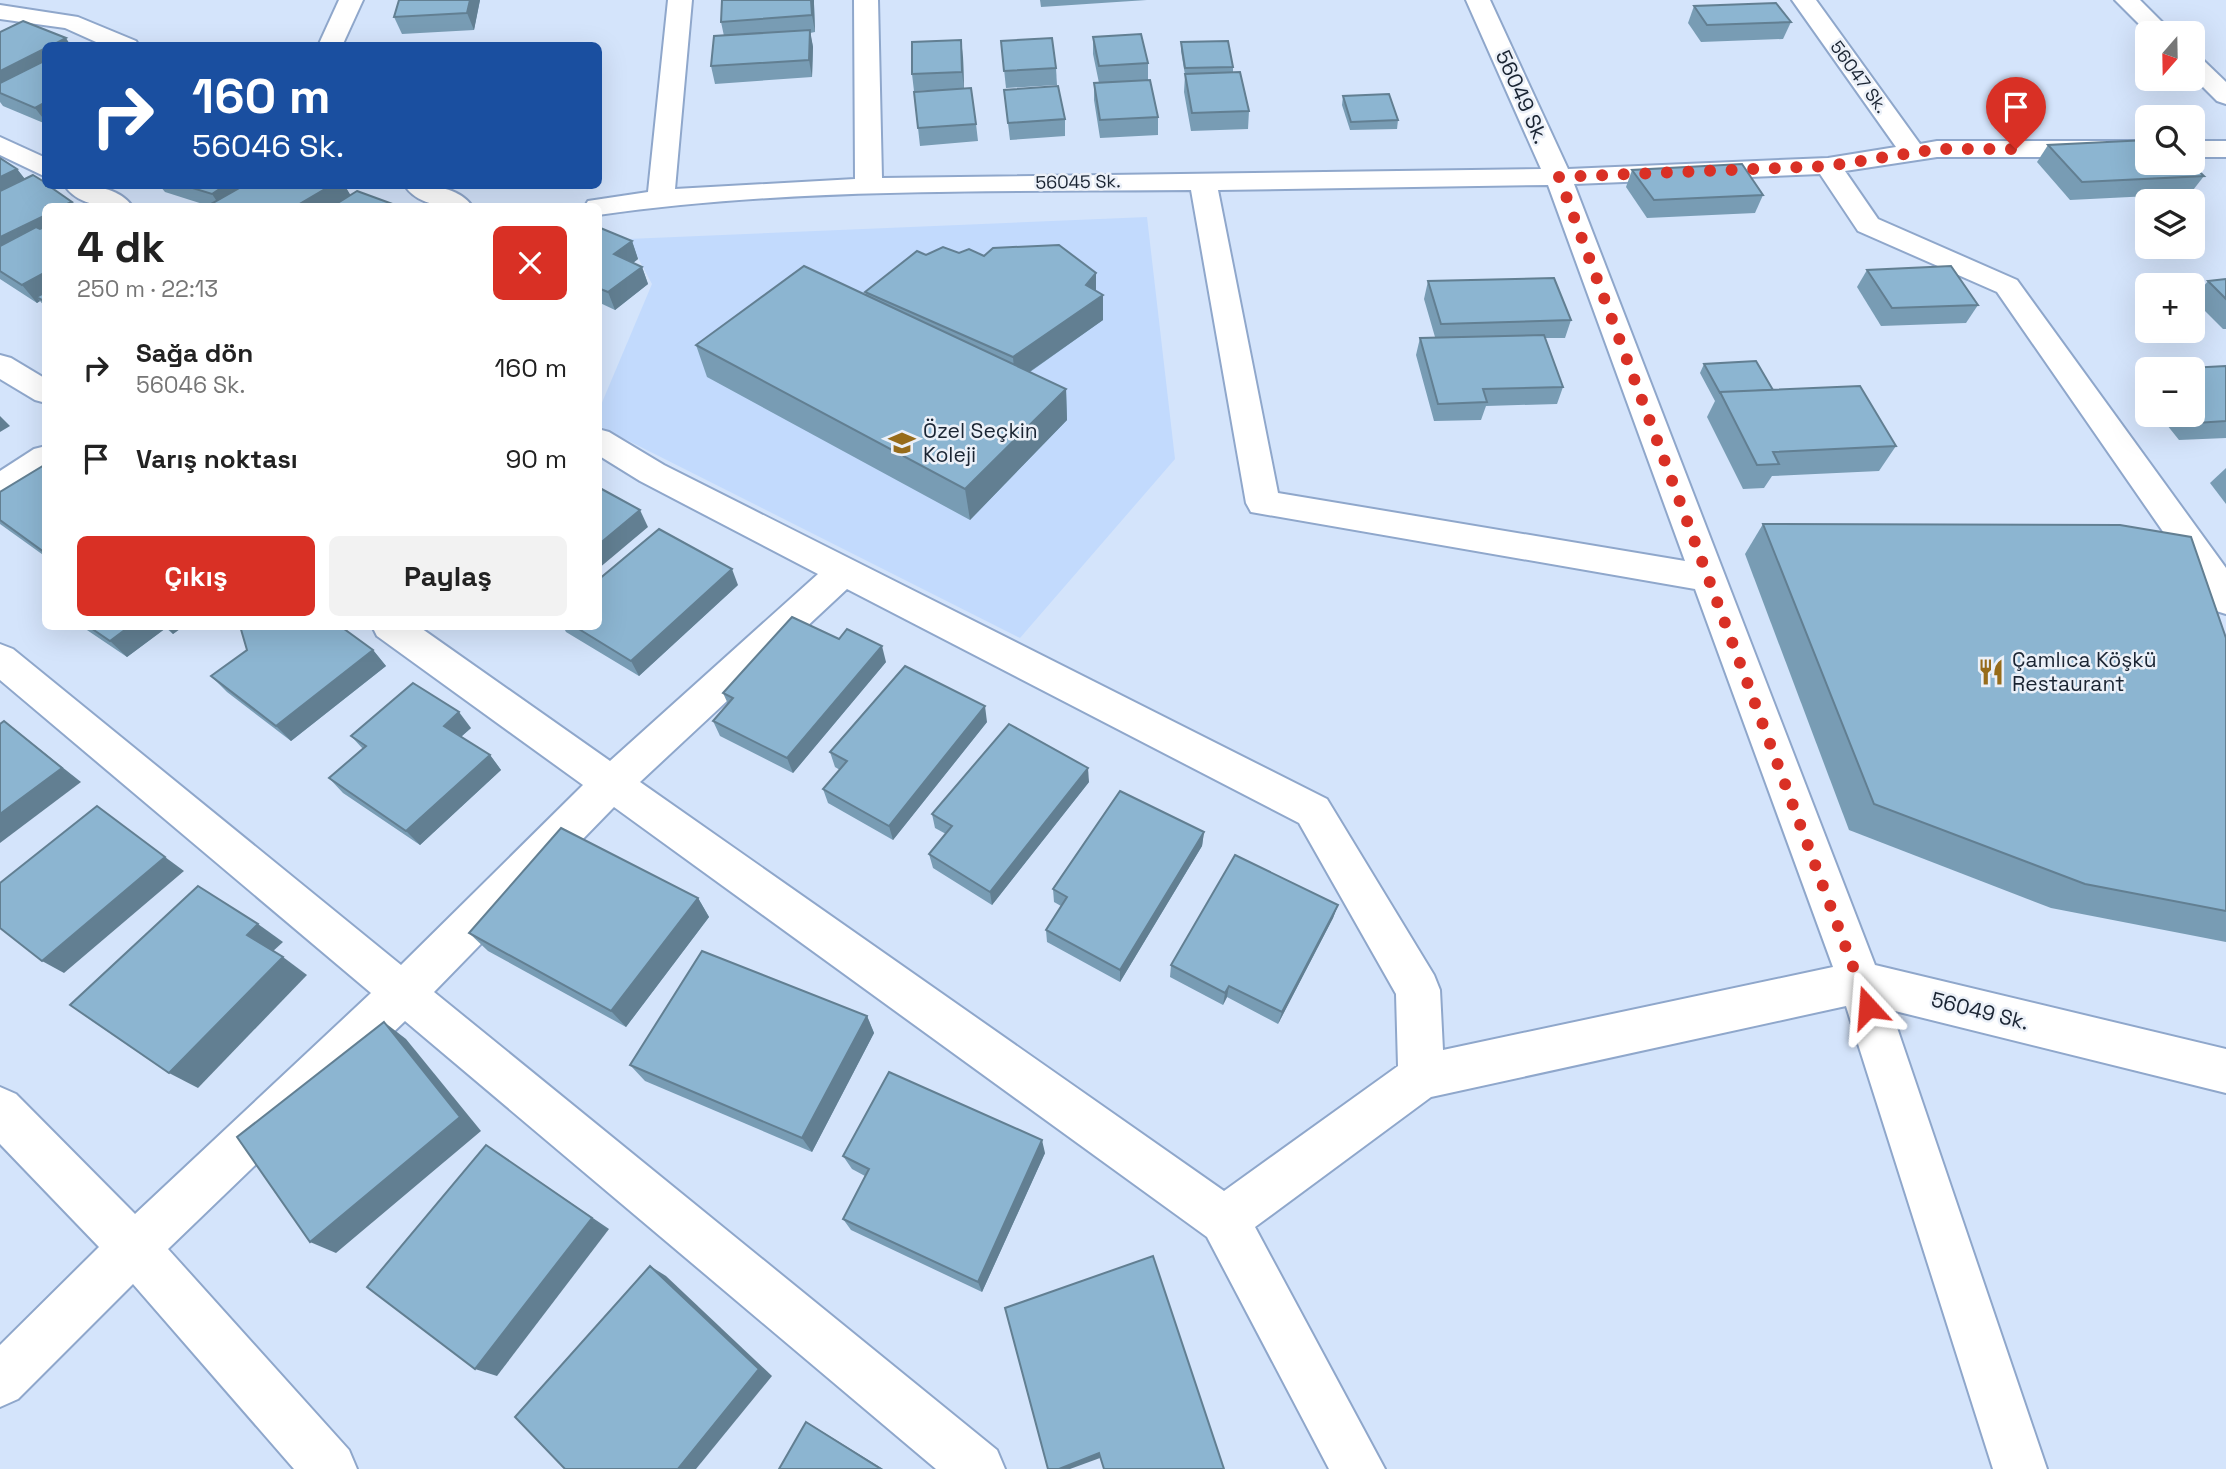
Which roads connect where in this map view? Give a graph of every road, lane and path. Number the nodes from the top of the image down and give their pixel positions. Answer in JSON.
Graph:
{"nodes":[{"id":1,"x":85,"y":0,"type":"edge"},
{"id":2,"x":351,"y":0,"type":"edge"},
{"id":3,"x":680,"y":0,"type":"edge"},
{"id":4,"x":866,"y":0,"type":"edge"},
{"id":5,"x":1478,"y":0,"type":"edge"},
{"id":6,"x":1804,"y":0,"type":"edge"},
{"id":7,"x":2127,"y":0,"type":"edge"},
{"id":8,"x":0,"y":12,"type":"edge"},
{"id":9,"x":2149,"y":21,"type":"edge"},
{"id":10,"x":70,"y":22,"type":"junction"},
{"id":11,"x":118,"y":42,"type":"edge"},
{"id":12,"x":332,"y":42,"type":"edge"},
{"id":13,"x":2205,"y":76,"type":"edge"},
{"id":14,"x":2226,"y":96,"type":"edge"},
{"id":15,"x":0,"y":145,"type":"edge"},
{"id":16,"x":2135,"y":149,"type":"edge"},
{"id":17,"x":2205,"y":149,"type":"edge"},
{"id":18,"x":2226,"y":149,"type":"edge"},
{"id":19,"x":1913,"y":153,"type":"junction"},
{"id":20,"x":1828,"y":166,"type":"junction"},
{"id":21,"x":42,"y":167,"type":"edge"},
{"id":22,"x":1559,"y":177,"type":"junction"},
{"id":23,"x":1203,"y":180,"type":"junction"},
{"id":24,"x":869,"y":186,"type":"junction"},
{"id":25,"x":84,"y":189,"type":"edge"},
{"id":26,"x":424,"y":189,"type":"edge"},
{"id":27,"x":661,"y":198,"type":"junction"},
{"id":28,"x":112,"y":203,"type":"edge"},
{"id":29,"x":451,"y":203,"type":"edge"},
{"id":30,"x":602,"y":206,"type":"edge"},
{"id":31,"x":0,"y":365,"type":"edge"},
{"id":32,"x":42,"y":391,"type":"edge"},
{"id":33,"x":602,"y":442,"type":"edge"},
{"id":34,"x":42,"y":460,"type":"edge"},
{"id":35,"x":0,"y":487,"type":"edge"},
{"id":36,"x":844,"y":571,"type":"junction"},
{"id":37,"x":1708,"y":578,"type":"junction"},
{"id":38,"x":2225,"y":595,"type":"edge"},
{"id":39,"x":396,"y":630,"type":"edge"},
{"id":40,"x":0,"y":659,"type":"edge"},
{"id":41,"x":611,"y":783,"type":"junction"},
{"id":42,"x":1860,"y":982,"type":"junction"},
{"id":43,"x":403,"y":993,"type":"junction"},
{"id":44,"x":2226,"y":1071,"type":"edge"},
{"id":45,"x":1421,"y":1077,"type":"junction"},
{"id":46,"x":0,"y":1110,"type":"edge"},
{"id":47,"x":1224,"y":1220,"type":"junction"},
{"id":48,"x":134,"y":1248,"type":"junction"},
{"id":49,"x":0,"y":1381,"type":"edge"},
{"id":50,"x":330,"y":1469,"type":"edge"},
{"id":51,"x":978,"y":1469,"type":"edge"},
{"id":52,"x":1358,"y":1469,"type":"edge"},
{"id":53,"x":2020,"y":1469,"type":"edge"}],
"edges":[{"from":1,"to":10,"type":"street"},
{"from":2,"to":12,"type":"street"},
{"from":3,"to":27,"type":"street"},
{"from":4,"to":24,"type":"street"},
{"from":5,"to":22,"type":"street","name":"56049 Sk."},
{"from":6,"to":19,"type":"street","name":"56047 Sk."},
{"from":7,"to":9,"type":"street"},
{"from":8,"to":10,"type":"street"},
{"from":10,"to":11,"type":"street"},
{"from":13,"to":14,"type":"street"},
{"from":15,"to":21,"type":"street"},
{"from":16,"to":19,"type":"street","name":"56045 Sk."},
{"from":17,"to":18,"type":"street"},
{"from":19,"to":20,"type":"street","name":"56045 Sk."},
{"from":20,"to":22,"type":"street","name":"56045 Sk."},
{"from":20,"to":38,"type":"street"},
{"from":22,"to":23,"type":"street","name":"56045 Sk."},
{"from":22,"to":37,"type":"street","name":"56049 Sk."},
{"from":23,"to":24,"type":"street","name":"56045 Sk."},
{"from":23,"to":37,"type":"street"},
{"from":24,"to":27,"type":"street","name":"56045 Sk."},
{"from":25,"to":28,"type":"street"},
{"from":26,"to":29,"type":"street"},
{"from":27,"to":30,"type":"street","name":"56045 Sk."},
{"from":31,"to":32,"type":"street"},
{"from":33,"to":36,"type":"street"},
{"from":34,"to":35,"type":"street"},
{"from":36,"to":41,"type":"street"},
{"from":36,"to":45,"type":"street"},
{"from":37,"to":42,"type":"street","name":"56049 Sk."},
{"from":39,"to":41,"type":"street"},
{"from":40,"to":43,"type":"street"},
{"from":41,"to":43,"type":"street"},
{"from":41,"to":47,"type":"street"},
{"from":42,"to":44,"type":"street","name":"56049 Sk."},
{"from":42,"to":45,"type":"street"},
{"from":42,"to":53,"type":"street"},
{"from":43,"to":48,"type":"street"},
{"from":43,"to":51,"type":"street"},
{"from":45,"to":47,"type":"street"},
{"from":46,"to":48,"type":"street"},
{"from":47,"to":52,"type":"street"},
{"from":48,"to":49,"type":"street"},
{"from":48,"to":50,"type":"street"}]}
